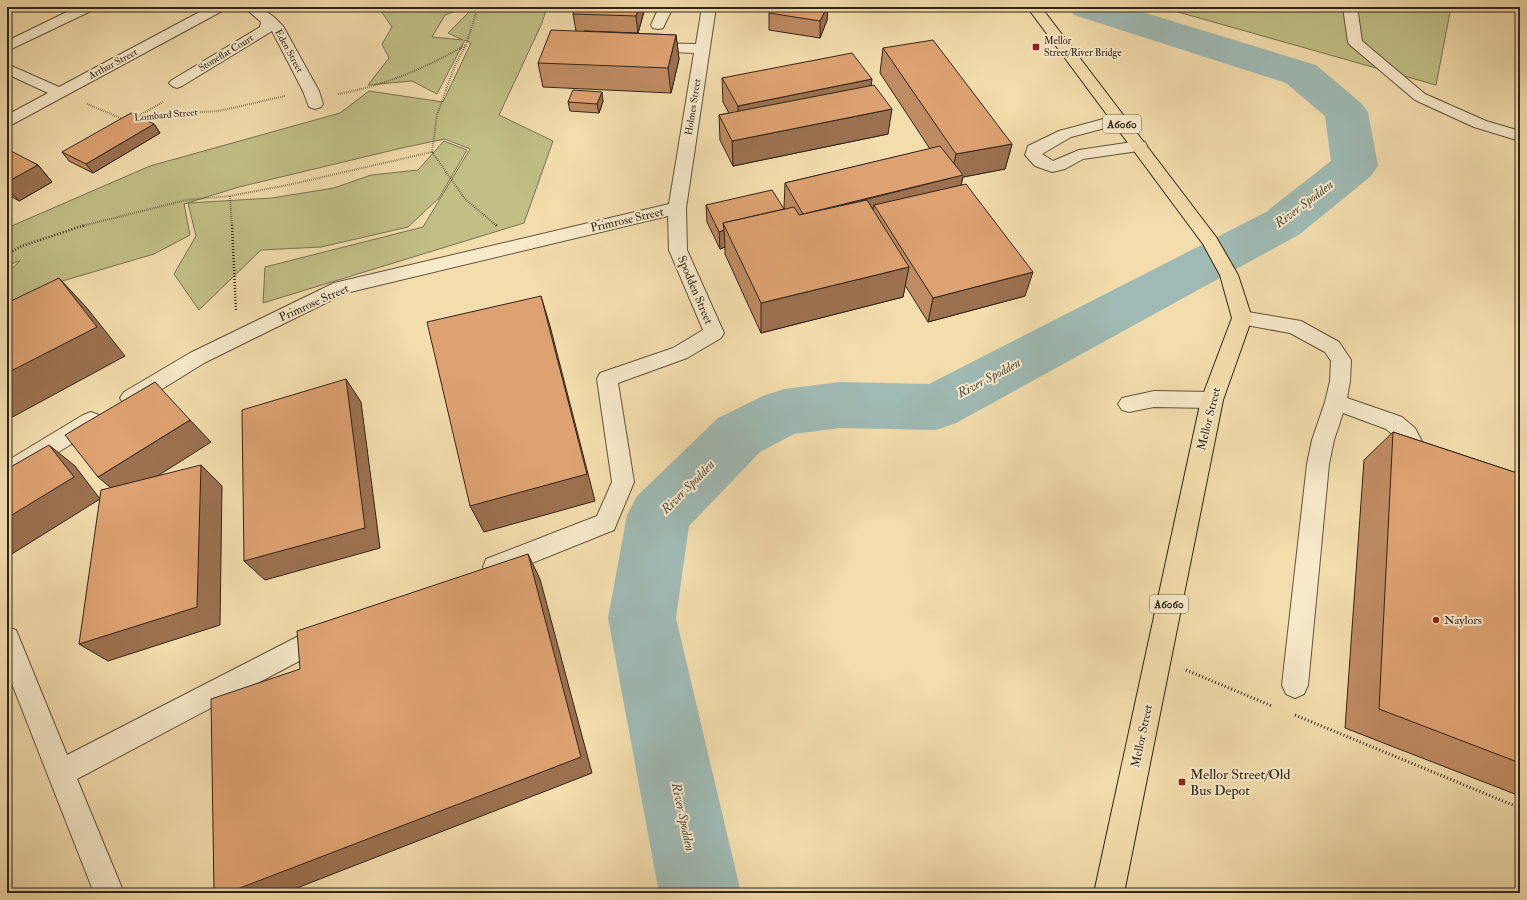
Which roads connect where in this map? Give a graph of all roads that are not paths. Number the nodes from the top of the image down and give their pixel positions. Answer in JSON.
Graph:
{"nodes":[{"id":1,"x":88,"y":7,"type":"edge"},
{"id":2,"x":219,"y":7,"type":"edge"},
{"id":3,"x":251,"y":7,"type":"edge"},
{"id":4,"x":666,"y":7,"type":"edge"},
{"id":5,"x":709,"y":7,"type":"edge"},
{"id":6,"x":1034,"y":7,"type":"edge"},
{"id":7,"x":1350,"y":7,"type":"edge"},
{"id":8,"x":269,"y":20,"type":"junction"},
{"id":9,"x":658,"y":25,"type":"dead end"},
{"id":10,"x":634,"y":46,"type":"edge"},
{"id":11,"x":7,"y":47,"type":"edge"},
{"id":12,"x":702,"y":49,"type":"junction"},
{"id":13,"x":7,"y":68,"type":"edge"},
{"id":14,"x":177,"y":83,"type":"dead end"},
{"id":15,"x":60,"y":93,"type":"junction"},
{"id":16,"x":313,"y":96,"type":"road end"},
{"id":17,"x":1118,"y":120,"type":"junction"},
{"id":18,"x":7,"y":121,"type":"edge"},
{"id":19,"x":1520,"y":136,"type":"edge"},
{"id":20,"x":1138,"y":146,"type":"junction"},
{"id":21,"x":677,"y":208,"type":"junction"},
{"id":22,"x":1242,"y":318,"type":"junction"},
{"id":23,"x":1212,"y":400,"type":"junction"},
{"id":24,"x":1336,"y":402,"type":"junction"},
{"id":25,"x":1129,"y":404,"type":"dead end"},
{"id":26,"x":7,"y":472,"type":"edge"},
{"id":27,"x":1428,"y":473,"type":"edge"},
{"id":28,"x":473,"y":576,"type":"edge"},
{"id":29,"x":348,"y":625,"type":"edge"},
{"id":30,"x":7,"y":639,"type":"edge"},
{"id":31,"x":1294,"y":685,"type":"dead end"},
{"id":32,"x":61,"y":773,"type":"junction"},
{"id":33,"x":109,"y":893,"type":"edge"},
{"id":34,"x":1109,"y":893,"type":"edge"}],
"edges":[{"from":1,"to":11,"type":"street"},
{"from":2,"to":15,"type":"street","name":"Arthur Street"},
{"from":3,"to":8,"type":"street","name":"Eden Street"},
{"from":4,"to":9,"type":"street"},
{"from":5,"to":12,"type":"street","name":"Holmes Street"},
{"from":6,"to":17,"type":"main road","number":"A6060"},
{"from":7,"to":19,"type":"street"},
{"from":8,"to":14,"type":"street","name":"Stoneflat Court"},
{"from":8,"to":16,"type":"street","name":"Eden Street"},
{"from":10,"to":12,"type":"street"},
{"from":12,"to":21,"type":"street","name":"Holmes Street"},
{"from":13,"to":15,"type":"street"},
{"from":15,"to":18,"type":"street","name":"Arthur Street"},
{"from":17,"to":20,"type":"main road","number":"A6060"},
{"from":17,"to":20,"type":"street"},
{"from":20,"to":22,"type":"main road","number":"A6060"},
{"from":21,"to":26,"type":"street","name":"Primrose Street"},
{"from":21,"to":28,"type":"street","name":"Spodden Street"},
{"from":22,"to":23,"type":"main road","name":"Mellor Street","number":"A6060"},
{"from":22,"to":24,"type":"street"},
{"from":23,"to":25,"type":"street"},
{"from":23,"to":34,"type":"main road","name":"Mellor Street","number":"A6060"},
{"from":24,"to":27,"type":"street"},
{"from":24,"to":31,"type":"street"},
{"from":29,"to":32,"type":"street"},
{"from":30,"to":32,"type":"street"},
{"from":32,"to":33,"type":"street"}]}
